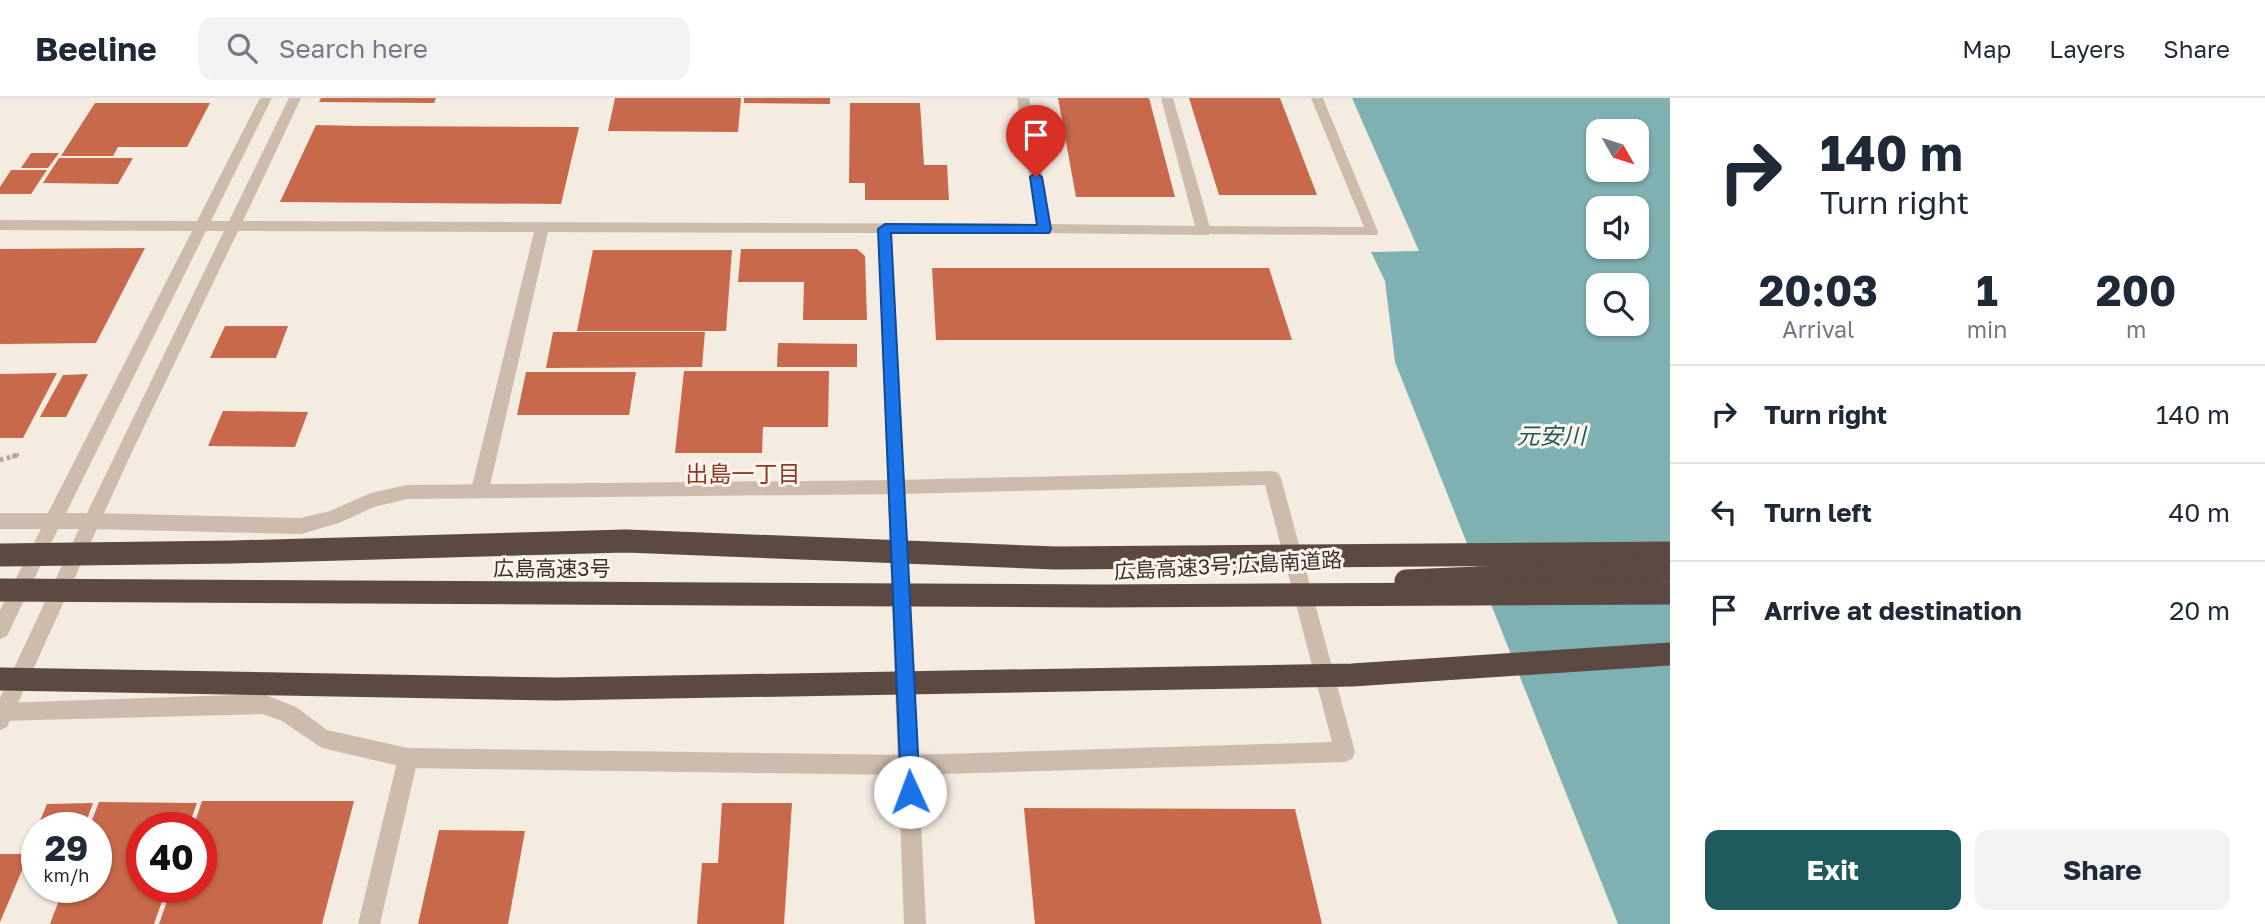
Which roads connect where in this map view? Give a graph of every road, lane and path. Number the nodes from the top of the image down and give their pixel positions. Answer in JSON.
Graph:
{"nodes":[{"id":1,"x":266,"y":98,"type":"edge"},
{"id":2,"x":295,"y":98,"type":"edge"},
{"id":3,"x":1023,"y":98,"type":"edge"},
{"id":4,"x":1167,"y":98,"type":"edge"},
{"id":5,"x":1317,"y":98,"type":"edge"},
{"id":6,"x":0,"y":225,"type":"edge"},
{"id":7,"x":202,"y":225,"type":"junction"},
{"id":8,"x":233,"y":225,"type":"junction"},
{"id":9,"x":542,"y":227,"type":"junction"},
{"id":10,"x":885,"y":229,"type":"junction"},
{"id":11,"x":1045,"y":229,"type":"junction"},
{"id":12,"x":1204,"y":231,"type":"junction"},
{"id":13,"x":20,"y":454,"type":"dead end"},
{"id":14,"x":0,"y":460,"type":"edge"},
{"id":15,"x":898,"y":487,"type":"junction"},
{"id":16,"x":480,"y":490,"type":"junction"},
{"id":17,"x":0,"y":521,"type":"edge"},
{"id":18,"x":91,"y":521,"type":"junction"},
{"id":19,"x":53,"y":522,"type":"junction"},
{"id":20,"x":1670,"y":553,"type":"edge"},
{"id":21,"x":0,"y":555,"type":"edge"},
{"id":22,"x":1670,"y":570,"type":"edge"},
{"id":23,"x":0,"y":590,"type":"edge"},
{"id":24,"x":1670,"y":593,"type":"edge"},
{"id":25,"x":1103,"y":596,"type":"junction"},
{"id":26,"x":0,"y":630,"type":"edge"},
{"id":27,"x":1670,"y":654,"type":"edge"},
{"id":28,"x":0,"y":679,"type":"edge"},
{"id":29,"x":1,"y":716,"type":"edge"},
{"id":30,"x":408,"y":758,"type":"junction"},
{"id":31,"x":909,"y":765,"type":"junction"},
{"id":32,"x":369,"y":924,"type":"edge"},
{"id":33,"x":915,"y":924,"type":"edge"}],
"edges":[{"from":1,"to":7,"type":"street"},
{"from":2,"to":8,"type":"street"},
{"from":3,"to":11,"type":"street"},
{"from":4,"to":12,"type":"street"},
{"from":5,"to":12,"type":"lane"},
{"from":6,"to":7,"type":"street"},
{"from":7,"to":8,"type":"street"},
{"from":7,"to":19,"type":"street"},
{"from":8,"to":9,"type":"street"},
{"from":8,"to":18,"type":"street"},
{"from":9,"to":10,"type":"street"},
{"from":9,"to":16,"type":"street"},
{"from":10,"to":11,"type":"street"},
{"from":10,"to":15,"type":"street"},
{"from":11,"to":12,"type":"street"},
{"from":13,"to":14,"type":"path"},
{"from":15,"to":16,"type":"street"},
{"from":15,"to":31,"type":"street"},
{"from":15,"to":31,"type":"street"},
{"from":16,"to":18,"type":"street"},
{"from":17,"to":19,"type":"street"},
{"from":18,"to":19,"type":"street"},
{"from":18,"to":29,"type":"street"},
{"from":19,"to":26,"type":"street"},
{"from":20,"to":21,"type":"highway","bridge":true},
{"from":22,"to":25,"type":"highway","name":"広島高速3号;広島南道路","bridge":true},
{"from":23,"to":25,"type":"highway","name":"広島高速3号","bridge":true},
{"from":24,"to":25,"type":"highway","name":"広島高速3号;広島南道路","bridge":true},
{"from":27,"to":28,"type":"highway","bridge":true},
{"from":29,"to":30,"type":"street"},
{"from":30,"to":31,"type":"street"},
{"from":30,"to":32,"type":"street"},
{"from":31,"to":33,"type":"street"}]}
